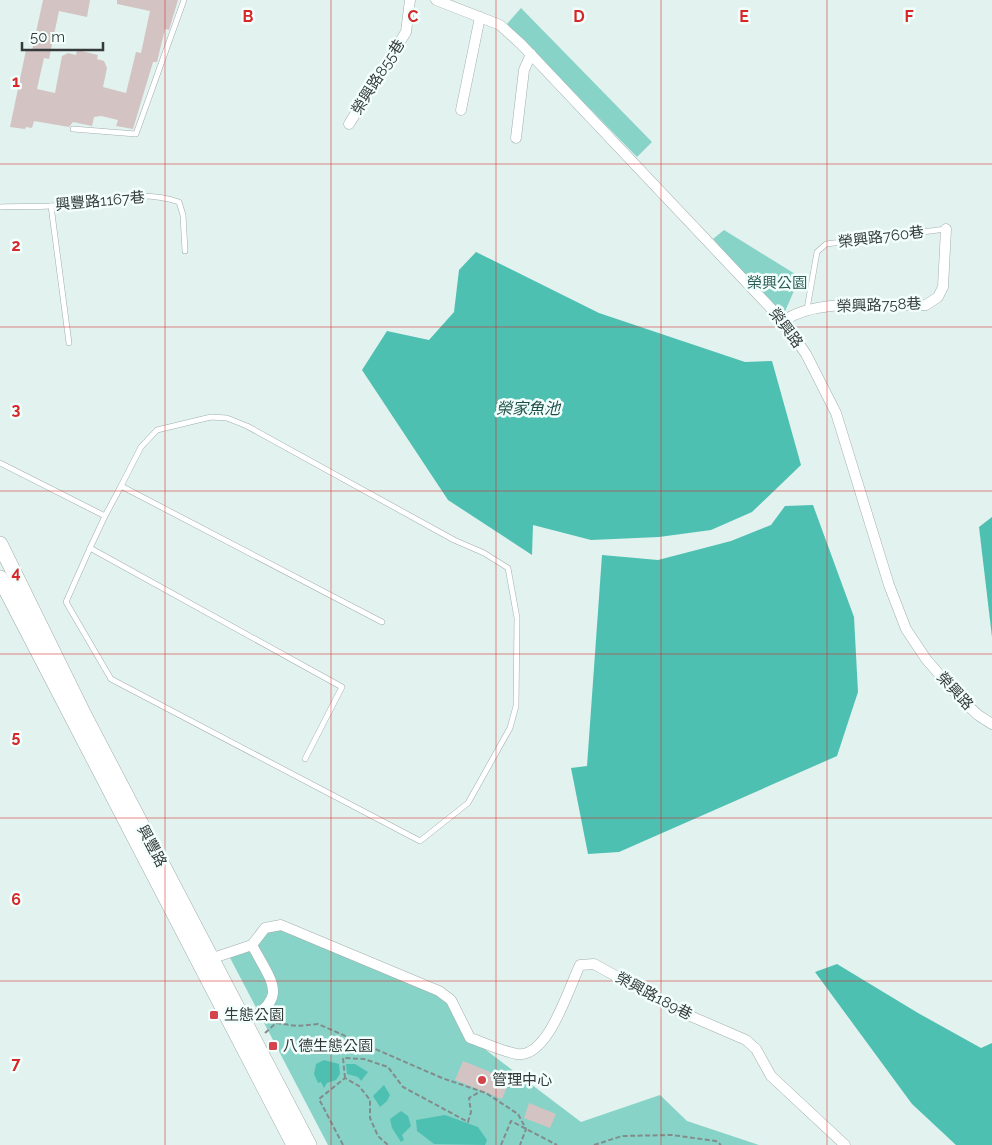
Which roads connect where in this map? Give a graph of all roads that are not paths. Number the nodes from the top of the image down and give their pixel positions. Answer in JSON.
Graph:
{"nodes":[{"id":1,"x":184,"y":0,"type":"edge"},
{"id":2,"x":410,"y":0,"type":"edge"},
{"id":3,"x":436,"y":0,"type":"edge"},
{"id":4,"x":450,"y":3,"type":"edge"},
{"id":5,"x":480,"y":17,"type":"junction"},
{"id":6,"x":531,"y":54,"type":"junction"},
{"id":7,"x":461,"y":110,"type":"dead end"},
{"id":8,"x":349,"y":124,"type":"dead end"},
{"id":9,"x":74,"y":129,"type":"dead end"},
{"id":10,"x":516,"y":138,"type":"dead end"},
{"id":11,"x":51,"y":206,"type":"junction"},
{"id":12,"x":0,"y":207,"type":"edge"},
{"id":13,"x":946,"y":229,"type":"joint"},
{"id":14,"x":185,"y":251,"type":"dead end"},
{"id":15,"x":806,"y":309,"type":"junction"},
{"id":16,"x":783,"y":321,"type":"junction"},
{"id":17,"x":69,"y":343,"type":"dead end"},
{"id":18,"x":0,"y":463,"type":"edge"},
{"id":19,"x":121,"y":486,"type":"junction"},
{"id":20,"x":106,"y":516,"type":"junction"},
{"id":21,"x":0,"y":544,"type":"edge"},
{"id":22,"x":90,"y":548,"type":"junction"},
{"id":23,"x":0,"y":578,"type":"edge"},
{"id":24,"x":382,"y":622,"type":"dead end"},
{"id":25,"x":992,"y":724,"type":"edge"},
{"id":26,"x":304,"y":759,"type":"dead end"},
{"id":27,"x":252,"y":945,"type":"junction"},
{"id":28,"x":205,"y":961,"type":"junction"},
{"id":29,"x":239,"y":1025,"type":"junction"},
{"id":30,"x":294,"y":1145,"type":"edge"},
{"id":31,"x":308,"y":1145,"type":"edge"},
{"id":32,"x":845,"y":1145,"type":"edge"}],
"edges":[{"from":1,"to":9,"type":"lane"},
{"from":2,"to":8,"type":"street","name":"榮興路855巷"},
{"from":3,"to":4,"type":"street","name":"榮興路"},
{"from":4,"to":5,"type":"street","name":"榮興路"},
{"from":5,"to":6,"type":"street","name":"榮興路"},
{"from":5,"to":7,"type":"street"},
{"from":6,"to":10,"type":"street"},
{"from":6,"to":16,"type":"street","name":"榮興路"},
{"from":11,"to":12,"type":"lane","name":"興豐路1167巷"},
{"from":11,"to":14,"type":"lane","name":"興豐路1167巷"},
{"from":11,"to":17,"type":"lane"},
{"from":13,"to":15,"type":"lane","name":"榮興路760巷"},
{"from":13,"to":15,"type":"street","name":"榮興路758巷"},
{"from":15,"to":16,"type":"street","name":"榮興路758巷"},
{"from":16,"to":25,"type":"street","name":"榮興路"},
{"from":18,"to":20,"type":"lane"},
{"from":19,"to":20,"type":"lane"},
{"from":19,"to":22,"type":"lane"},
{"from":19,"to":24,"type":"lane"},
{"from":20,"to":22,"type":"lane"},
{"from":21,"to":28,"type":"main road","name":"興豐路"},
{"from":22,"to":26,"type":"lane"},
{"from":23,"to":28,"type":"main road","name":"興豐路"},
{"from":27,"to":28,"type":"street"},
{"from":27,"to":29,"type":"street"},
{"from":27,"to":32,"type":"street","name":"榮興路189巷"},
{"from":28,"to":29,"type":"main road","name":"興豐路"},
{"from":29,"to":30,"type":"main road","name":"興豐路"},
{"from":29,"to":31,"type":"main road","name":"興豐路"}]}
